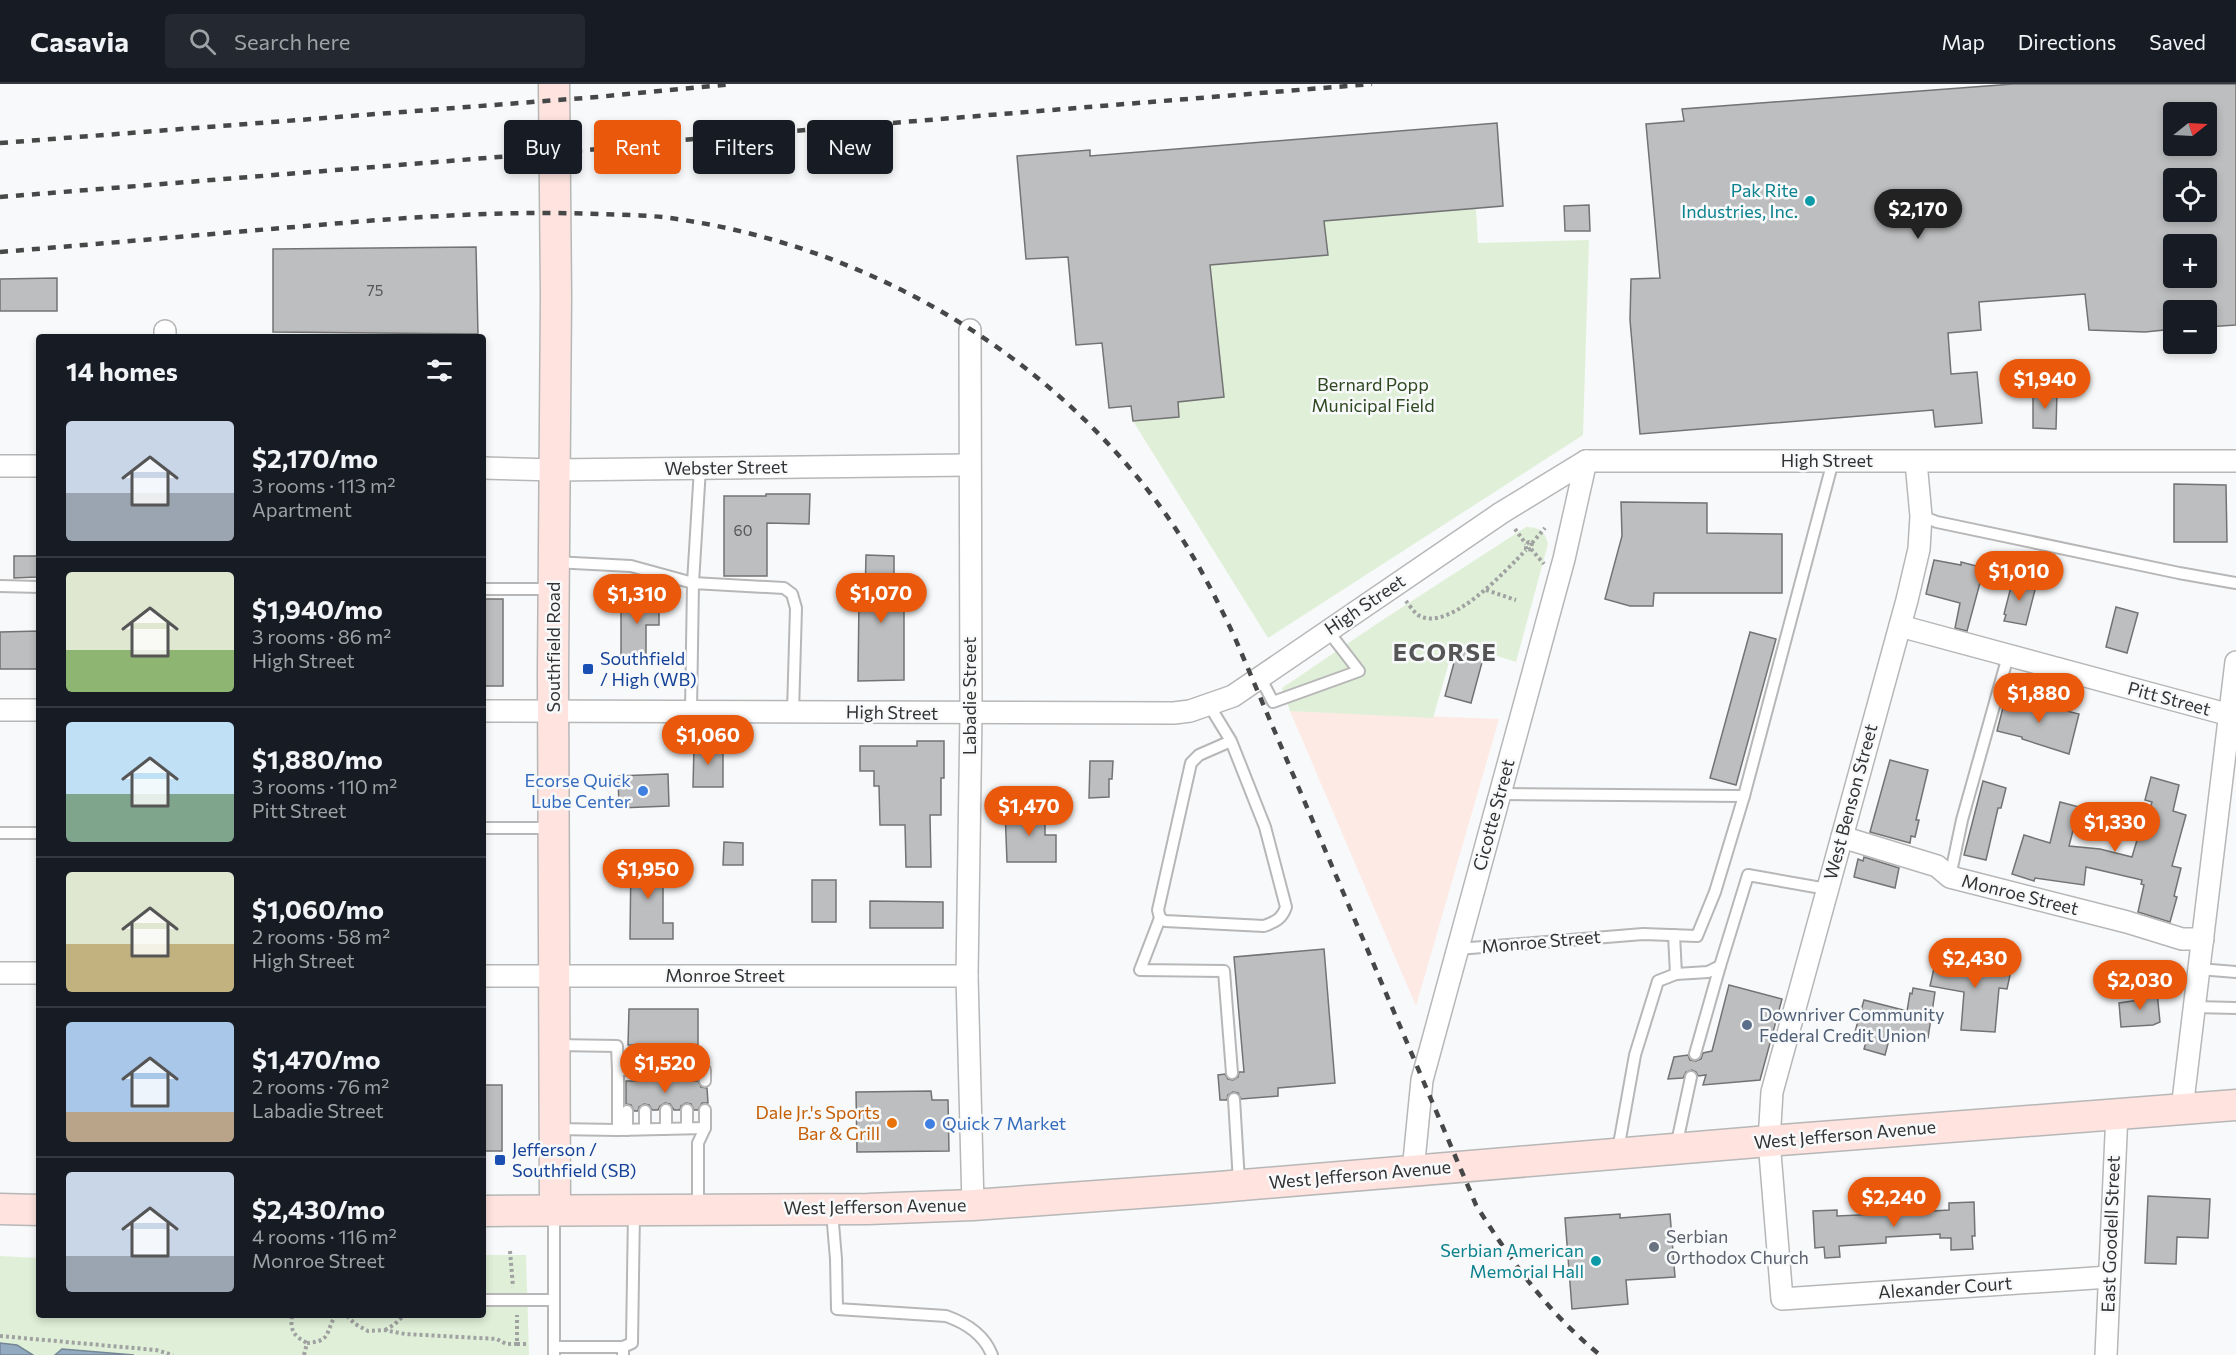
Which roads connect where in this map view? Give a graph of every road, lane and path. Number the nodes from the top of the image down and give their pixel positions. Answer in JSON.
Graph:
{"nodes":[{"id":1,"x":554,"y":84,"type":"edge"},
{"id":2,"x":970,"y":330,"type":"dead end"},
{"id":3,"x":1586,"y":461,"type":"junction"},
{"id":4,"x":1833,"y":461,"type":"junction"},
{"id":5,"x":2236,"y":461,"type":"edge"},
{"id":6,"x":1916,"y":462,"type":"junction"},
{"id":7,"x":969,"y":465,"type":"junction"},
{"id":8,"x":0,"y":466,"type":"edge"},
{"id":9,"x":36,"y":466,"type":"edge"},
{"id":10,"x":486,"y":468,"type":"edge"},
{"id":11,"x":700,"y":468,"type":"junction"},
{"id":12,"x":555,"y":470,"type":"junction"},
{"id":13,"x":1921,"y":516,"type":"junction"},
{"id":14,"x":1545,"y":528,"type":"dead end"},
{"id":15,"x":1515,"y":529,"type":"dead end"},
{"id":16,"x":1528,"y":548,"type":"junction"},
{"id":17,"x":1546,"y":567,"type":"dead end"},
{"id":18,"x":554,"y":576,"type":"junction"},
{"id":19,"x":693,"y":583,"type":"junction"},
{"id":20,"x":2236,"y":583,"type":"edge"},
{"id":21,"x":0,"y":586,"type":"edge"},
{"id":22,"x":36,"y":587,"type":"edge"},
{"id":23,"x":486,"y":588,"type":"edge"},
{"id":24,"x":1486,"y":590,"type":"junction"},
{"id":25,"x":1516,"y":600,"type":"dead end"},
{"id":26,"x":1406,"y":601,"type":"dead end"},
{"id":27,"x":1900,"y":626,"type":"junction"},
{"id":28,"x":1328,"y":630,"type":"junction"},
{"id":29,"x":2008,"y":656,"type":"junction"},
{"id":30,"x":2236,"y":662,"type":"edge"},
{"id":31,"x":1260,"y":677,"type":"junction"},
{"id":32,"x":1209,"y":705,"type":"junction"},
{"id":33,"x":0,"y":710,"type":"edge"},
{"id":34,"x":36,"y":710,"type":"edge"},
{"id":35,"x":486,"y":711,"type":"edge"},
{"id":36,"x":554,"y":711,"type":"junction"},
{"id":37,"x":692,"y":711,"type":"junction"},
{"id":38,"x":793,"y":712,"type":"junction"},
{"id":39,"x":970,"y":714,"type":"junction"},
{"id":40,"x":2230,"y":715,"type":"junction"},
{"id":41,"x":1231,"y":741,"type":"junction"},
{"id":42,"x":1500,"y":794,"type":"junction"},
{"id":43,"x":1744,"y":796,"type":"junction"},
{"id":44,"x":486,"y":828,"type":"edge"},
{"id":45,"x":554,"y":828,"type":"junction"},
{"id":46,"x":0,"y":833,"type":"edge"},
{"id":47,"x":36,"y":834,"type":"edge"},
{"id":48,"x":1842,"y":837,"type":"junction"},
{"id":49,"x":1950,"y":877,"type":"junction"},
{"id":50,"x":1827,"y":889,"type":"junction"},
{"id":51,"x":1160,"y":918,"type":"junction"},
{"id":52,"x":1674,"y":935,"type":"junction"},
{"id":53,"x":2203,"y":939,"type":"junction"},
{"id":54,"x":1458,"y":949,"type":"junction"},
{"id":55,"x":1720,"y":966,"type":"junction"},
{"id":56,"x":2199,"y":969,"type":"junction"},
{"id":57,"x":2236,"y":972,"type":"edge"},
{"id":58,"x":0,"y":973,"type":"edge"},
{"id":59,"x":36,"y":973,"type":"edge"},
{"id":60,"x":1676,"y":974,"type":"junction"},
{"id":61,"x":486,"y":975,"type":"edge"},
{"id":62,"x":554,"y":975,"type":"junction"},
{"id":63,"x":967,"y":976,"type":"junction"},
{"id":64,"x":2194,"y":1007,"type":"junction"},
{"id":65,"x":2236,"y":1008,"type":"edge"},
{"id":66,"x":554,"y":1045,"type":"junction"},
{"id":67,"x":1695,"y":1054,"type":"dead end"},
{"id":68,"x":1232,"y":1073,"type":"dead end"},
{"id":69,"x":624,"y":1074,"type":"junction"},
{"id":70,"x":1691,"y":1077,"type":"dead end"},
{"id":71,"x":705,"y":1081,"type":"dead end"},
{"id":72,"x":1234,"y":1099,"type":"dead end"},
{"id":73,"x":2236,"y":1105,"type":"edge"},
{"id":74,"x":2182,"y":1109,"type":"junction"},
{"id":75,"x":666,"y":1110,"type":"dead end"},
{"id":76,"x":687,"y":1110,"type":"dead end"},
{"id":77,"x":705,"y":1110,"type":"dead end"},
{"id":78,"x":627,"y":1111,"type":"dead end"},
{"id":79,"x":645,"y":1111,"type":"dead end"},
{"id":80,"x":2116,"y":1113,"type":"junction"},
{"id":81,"x":687,"y":1128,"type":"junction"},
{"id":82,"x":705,"y":1128,"type":"junction"},
{"id":83,"x":554,"y":1129,"type":"junction"},
{"id":84,"x":666,"y":1129,"type":"junction"},
{"id":85,"x":623,"y":1130,"type":"junction"},
{"id":86,"x":645,"y":1130,"type":"junction"},
{"id":87,"x":1769,"y":1141,"type":"junction"},
{"id":88,"x":1676,"y":1148,"type":"junction"},
{"id":89,"x":1618,"y":1154,"type":"junction"},
{"id":90,"x":1413,"y":1171,"type":"junction"},
{"id":91,"x":1240,"y":1185,"type":"junction"},
{"id":92,"x":973,"y":1205,"type":"junction"},
{"id":93,"x":0,"y":1209,"type":"edge"},
{"id":94,"x":634,"y":1209,"type":"junction"},
{"id":95,"x":832,"y":1209,"type":"junction"},
{"id":96,"x":36,"y":1210,"type":"edge"},
{"id":97,"x":555,"y":1210,"type":"junction"},
{"id":98,"x":698,"y":1210,"type":"junction"},
{"id":99,"x":486,"y":1211,"type":"edge"},
{"id":100,"x":510,"y":1251,"type":"dead end"},
{"id":101,"x":2109,"y":1277,"type":"junction"},
{"id":102,"x":486,"y":1299,"type":"edge"},
{"id":103,"x":1782,"y":1299,"type":"joint"},
{"id":104,"x":515,"y":1300,"type":"junction"},
{"id":105,"x":554,"y":1300,"type":"junction"},
{"id":106,"x":292,"y":1318,"type":"edge"},
{"id":107,"x":334,"y":1318,"type":"edge"},
{"id":108,"x":349,"y":1318,"type":"edge"},
{"id":109,"x":401,"y":1318,"type":"edge"},
{"id":110,"x":384,"y":1330,"type":"junction"},
{"id":111,"x":0,"y":1335,"type":"edge"},
{"id":112,"x":307,"y":1343,"type":"junction"},
{"id":113,"x":516,"y":1344,"type":"junction"},
{"id":114,"x":529,"y":1344,"type":"dead end"},
{"id":115,"x":554,"y":1351,"type":"edge"},
{"id":116,"x":623,"y":1351,"type":"edge"},
{"id":117,"x":173,"y":1355,"type":"edge"},
{"id":118,"x":304,"y":1355,"type":"edge"},
{"id":119,"x":992,"y":1355,"type":"edge"},
{"id":120,"x":2106,"y":1355,"type":"edge"}],
"edges":[{"from":1,"to":12,"type":"main road","name":"Southfield Road"},
{"from":2,"to":7,"type":"street","name":"Labadie Street"},
{"from":3,"to":4,"type":"street","name":"High Street"},
{"from":3,"to":28,"type":"street","name":"High Street"},
{"from":3,"to":42,"type":"street","name":"Cicotte Street"},
{"from":4,"to":6,"type":"street","name":"High Street"},
{"from":4,"to":43,"type":"lane"},
{"from":5,"to":6,"type":"street","name":"High Street"},
{"from":6,"to":13,"type":"street","name":"West Benson Street"},
{"from":7,"to":11,"type":"street","name":"Webster Street"},
{"from":7,"to":39,"type":"street","name":"Labadie Street"},
{"from":8,"to":9,"type":"street"},
{"from":10,"to":12,"type":"street","name":"Webster Street"},
{"from":11,"to":12,"type":"street","name":"Webster Street"},
{"from":11,"to":19,"type":"lane"},
{"from":12,"to":18,"type":"main road","name":"Southfield Road"},
{"from":13,"to":20,"type":"lane"},
{"from":13,"to":27,"type":"street","name":"West Benson Street"},
{"from":14,"to":16,"type":"path"},
{"from":15,"to":16,"type":"path"},
{"from":16,"to":17,"type":"path"},
{"from":16,"to":24,"type":"path"},
{"from":18,"to":19,"type":"lane"},
{"from":18,"to":23,"type":"lane"},
{"from":18,"to":36,"type":"main road","name":"Southfield Road"},
{"from":19,"to":37,"type":"lane"},
{"from":19,"to":38,"type":"lane"},
{"from":21,"to":22,"type":"lane"},
{"from":24,"to":25,"type":"path"},
{"from":24,"to":26,"type":"path"},
{"from":27,"to":29,"type":"street","name":"Pitt Street"},
{"from":27,"to":48,"type":"street","name":"West Benson Street"},
{"from":28,"to":31,"type":"street","name":"High Street"},
{"from":28,"to":31,"type":"lane"},
{"from":29,"to":40,"type":"street","name":"Pitt Street"},
{"from":29,"to":49,"type":"lane"},
{"from":30,"to":40,"type":"street"},
{"from":31,"to":32,"type":"street","name":"High Street"},
{"from":32,"to":39,"type":"street","name":"High Street"},
{"from":32,"to":41,"type":"lane"},
{"from":33,"to":34,"type":"street"},
{"from":35,"to":36,"type":"street","name":"High Street"},
{"from":36,"to":37,"type":"street","name":"High Street"},
{"from":36,"to":45,"type":"main road","name":"Southfield Road"},
{"from":37,"to":38,"type":"street","name":"High Street"},
{"from":38,"to":39,"type":"street","name":"High Street"},
{"from":39,"to":63,"type":"street","name":"Labadie Street"},
{"from":40,"to":53,"type":"street"},
{"from":41,"to":51,"type":"lane"},
{"from":41,"to":51,"type":"lane"},
{"from":42,"to":43,"type":"lane"},
{"from":42,"to":54,"type":"street","name":"Cicotte Street"},
{"from":43,"to":52,"type":"lane","name":"Monroe Street"},
{"from":44,"to":45,"type":"lane"},
{"from":45,"to":62,"type":"main road","name":"Southfield Road"},
{"from":46,"to":47,"type":"lane"},
{"from":48,"to":49,"type":"street","name":"Monroe Street"},
{"from":48,"to":50,"type":"street","name":"West Benson Street"},
{"from":49,"to":53,"type":"street","name":"Monroe Street"},
{"from":50,"to":55,"type":"lane"},
{"from":50,"to":87,"type":"street","name":"West Benson Street"},
{"from":51,"to":68,"type":"lane"},
{"from":52,"to":54,"type":"lane","name":"Monroe Street"},
{"from":52,"to":60,"type":"lane"},
{"from":53,"to":56,"type":"street"},
{"from":54,"to":90,"type":"street","name":"Cicotte Street"},
{"from":55,"to":60,"type":"lane"},
{"from":55,"to":67,"type":"lane"},
{"from":56,"to":57,"type":"lane"},
{"from":56,"to":64,"type":"street"},
{"from":58,"to":59,"type":"street"},
{"from":60,"to":89,"type":"lane"},
{"from":61,"to":62,"type":"street","name":"Monroe Street"},
{"from":62,"to":63,"type":"street","name":"Monroe Street"},
{"from":62,"to":66,"type":"main road","name":"Southfield Road"},
{"from":63,"to":92,"type":"street","name":"Labadie Street"},
{"from":64,"to":65,"type":"lane"},
{"from":64,"to":74,"type":"street"},
{"from":66,"to":69,"type":"lane"},
{"from":66,"to":83,"type":"main road","name":"Southfield Road"},
{"from":69,"to":71,"type":"lane"},
{"from":69,"to":85,"type":"lane"},
{"from":70,"to":88,"type":"lane"},
{"from":72,"to":91,"type":"lane"},
{"from":73,"to":74,"type":"main road","name":"West Jefferson Avenue"},
{"from":74,"to":80,"type":"main road","name":"West Jefferson Avenue"},
{"from":75,"to":84,"type":"lane"},
{"from":76,"to":81,"type":"lane"},
{"from":77,"to":82,"type":"lane"},
{"from":78,"to":85,"type":"lane"},
{"from":79,"to":86,"type":"lane"},
{"from":80,"to":87,"type":"main road","name":"West Jefferson Avenue"},
{"from":80,"to":101,"type":"street","name":"East Goodell Street"},
{"from":81,"to":82,"type":"lane"},
{"from":81,"to":84,"type":"lane"},
{"from":82,"to":98,"type":"lane"},
{"from":83,"to":85,"type":"lane"},
{"from":83,"to":97,"type":"main road","name":"Southfield Road"},
{"from":84,"to":86,"type":"lane"},
{"from":85,"to":86,"type":"lane"},
{"from":87,"to":88,"type":"main road","name":"West Jefferson Avenue"},
{"from":87,"to":103,"type":"street","name":"West Benson Street"},
{"from":88,"to":89,"type":"main road","name":"West Jefferson Avenue"},
{"from":89,"to":90,"type":"main road","name":"West Jefferson Avenue"},
{"from":90,"to":91,"type":"main road","name":"West Jefferson Avenue"},
{"from":91,"to":92,"type":"main road","name":"West Jefferson Avenue"},
{"from":92,"to":95,"type":"main road","name":"West Jefferson Avenue"},
{"from":93,"to":96,"type":"main road"},
{"from":94,"to":97,"type":"main road","name":"West Jefferson Avenue"},
{"from":94,"to":98,"type":"main road","name":"West Jefferson Avenue"},
{"from":94,"to":116,"type":"lane"},
{"from":95,"to":98,"type":"main road","name":"West Jefferson Avenue"},
{"from":95,"to":119,"type":"lane"},
{"from":97,"to":99,"type":"main road","name":"West Jefferson Avenue"},
{"from":97,"to":105,"type":"lane"},
{"from":100,"to":104,"type":"path"},
{"from":101,"to":103,"type":"street","name":"Alexander Court"},
{"from":101,"to":120,"type":"street","name":"East Goodell Street"},
{"from":102,"to":104,"type":"lane"},
{"from":104,"to":105,"type":"lane"},
{"from":104,"to":113,"type":"path"},
{"from":105,"to":115,"type":"lane"},
{"from":106,"to":112,"type":"path"},
{"from":107,"to":112,"type":"path"},
{"from":108,"to":110,"type":"path"},
{"from":109,"to":110,"type":"path"},
{"from":110,"to":113,"type":"path"},
{"from":111,"to":117,"type":"path"},
{"from":112,"to":118,"type":"path"},
{"from":113,"to":114,"type":"path"},
{"from":115,"to":116,"type":"lane"}]}
